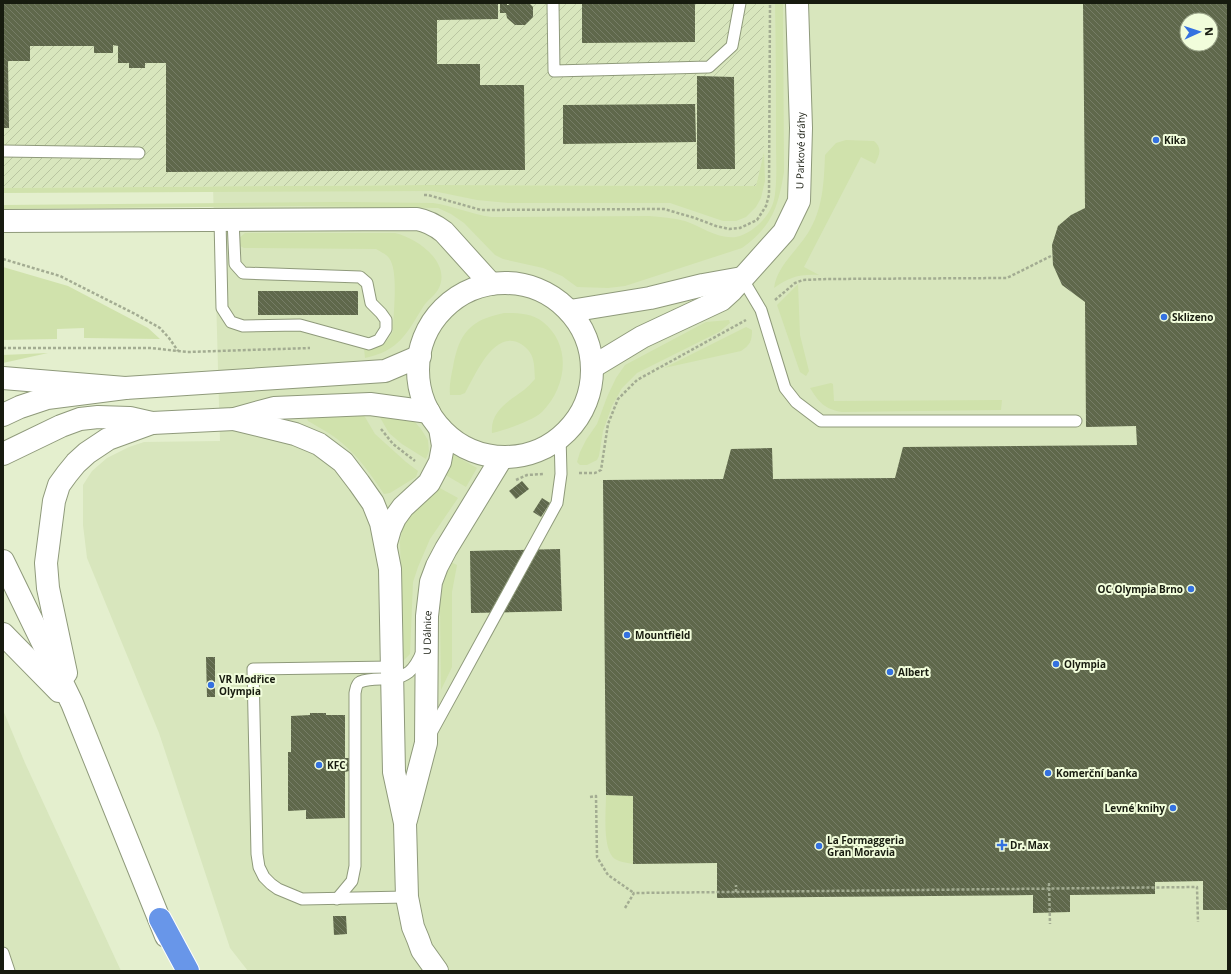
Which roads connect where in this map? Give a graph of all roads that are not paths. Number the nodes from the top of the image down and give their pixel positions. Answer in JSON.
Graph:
{"nodes":[{"id":1,"x":554,"y":3,"type":"edge"},
{"id":2,"x":740,"y":3,"type":"edge"},
{"id":3,"x":797,"y":3,"type":"edge"},
{"id":4,"x":3,"y":152,"type":"edge"},
{"id":5,"x":139,"y":153,"type":"dead end"},
{"id":6,"x":226,"y":220,"type":"junction"},
{"id":7,"x":3,"y":221,"type":"edge"},
{"id":8,"x":742,"y":278,"type":"junction"},
{"id":9,"x":492,"y":284,"type":"junction"},
{"id":10,"x":570,"y":311,"type":"junction"},
{"id":11,"x":420,"y":356,"type":"junction"},
{"id":12,"x":594,"y":366,"type":"junction"},
{"id":13,"x":3,"y":378,"type":"edge"},
{"id":14,"x":125,"y":388,"type":"junction"},
{"id":15,"x":3,"y":415,"type":"edge"},
{"id":16,"x":234,"y":419,"type":"junction"},
{"id":17,"x":434,"y":420,"type":"junction"},
{"id":18,"x":1076,"y":421,"type":"dead end"},
{"id":19,"x":152,"y":423,"type":"junction"},
{"id":20,"x":560,"y":435,"type":"junction"},
{"id":21,"x":3,"y":454,"type":"edge"},
{"id":22,"x":501,"y":460,"type":"junction"},
{"id":23,"x":386,"y":543,"type":"junction"},
{"id":24,"x":3,"y":561,"type":"edge"},
{"id":25,"x":3,"y":634,"type":"edge"},
{"id":26,"x":427,"y":642,"type":"junction"},
{"id":27,"x":392,"y":673,"type":"junction"},
{"id":28,"x":72,"y":703,"type":"junction"},
{"id":29,"x":426,"y":743,"type":"junction"},
{"id":30,"x":406,"y":823,"type":"junction"},
{"id":31,"x":407,"y":897,"type":"junction"},
{"id":32,"x":337,"y":899,"type":"junction"},
{"id":33,"x":160,"y":919,"type":"junction"},
{"id":34,"x":3,"y":953,"type":"edge"},
{"id":35,"x":8,"y":971,"type":"edge"},
{"id":36,"x":179,"y":971,"type":"edge"},
{"id":37,"x":188,"y":971,"type":"edge"},
{"id":38,"x":437,"y":971,"type":"edge"}],
"edges":[{"from":1,"to":2,"type":"lane"},
{"from":3,"to":8,"type":"street","name":"U Parkové dráhy"},
{"from":4,"to":5,"type":"lane"},
{"from":6,"to":6,"type":"lane"},
{"from":6,"to":7,"type":"street"},
{"from":6,"to":9,"type":"street"},
{"from":8,"to":10,"type":"street"},
{"from":8,"to":12,"type":"street","name":"U Parkové dráhy"},
{"from":8,"to":18,"type":"lane"},
{"from":9,"to":10,"type":"street","name":"U Dálnice"},
{"from":9,"to":11,"type":"street","name":"U Dálnice"},
{"from":10,"to":12,"type":"street","name":"U Dálnice"},
{"from":11,"to":14,"type":"street"},
{"from":11,"to":17,"type":"street","name":"U Dálnice"},
{"from":12,"to":20,"type":"street","name":"U Dálnice"},
{"from":13,"to":14,"type":"street"},
{"from":14,"to":15,"type":"street"},
{"from":16,"to":17,"type":"street"},
{"from":16,"to":19,"type":"street"},
{"from":16,"to":23,"type":"street","name":"U Dálnice"},
{"from":17,"to":22,"type":"street"},
{"from":17,"to":23,"type":"street","name":"U Dálnice"},
{"from":19,"to":21,"type":"street"},
{"from":19,"to":28,"type":"street"},
{"from":20,"to":22,"type":"street","name":"U Dálnice"},
{"from":20,"to":29,"type":"lane"},
{"from":22,"to":26,"type":"street","name":"U Dálnice"},
{"from":23,"to":27,"type":"street","name":"U Dálnice"},
{"from":24,"to":28,"type":"street"},
{"from":25,"to":28,"type":"street"},
{"from":26,"to":27,"type":"lane"},
{"from":26,"to":29,"type":"street","name":"U Dálnice"},
{"from":27,"to":30,"type":"street","name":"U Dálnice"},
{"from":27,"to":32,"type":"lane"},
{"from":27,"to":32,"type":"lane"},
{"from":28,"to":33,"type":"street"},
{"from":29,"to":30,"type":"street","name":"U Dálnice"},
{"from":30,"to":31,"type":"street","name":"U Dálnice"},
{"from":31,"to":32,"type":"lane"},
{"from":31,"to":38,"type":"street","name":"U Dálnice"},
{"from":33,"to":36,"type":"street"},
{"from":33,"to":37,"type":"highway"},
{"from":34,"to":35,"type":"lane"}]}
